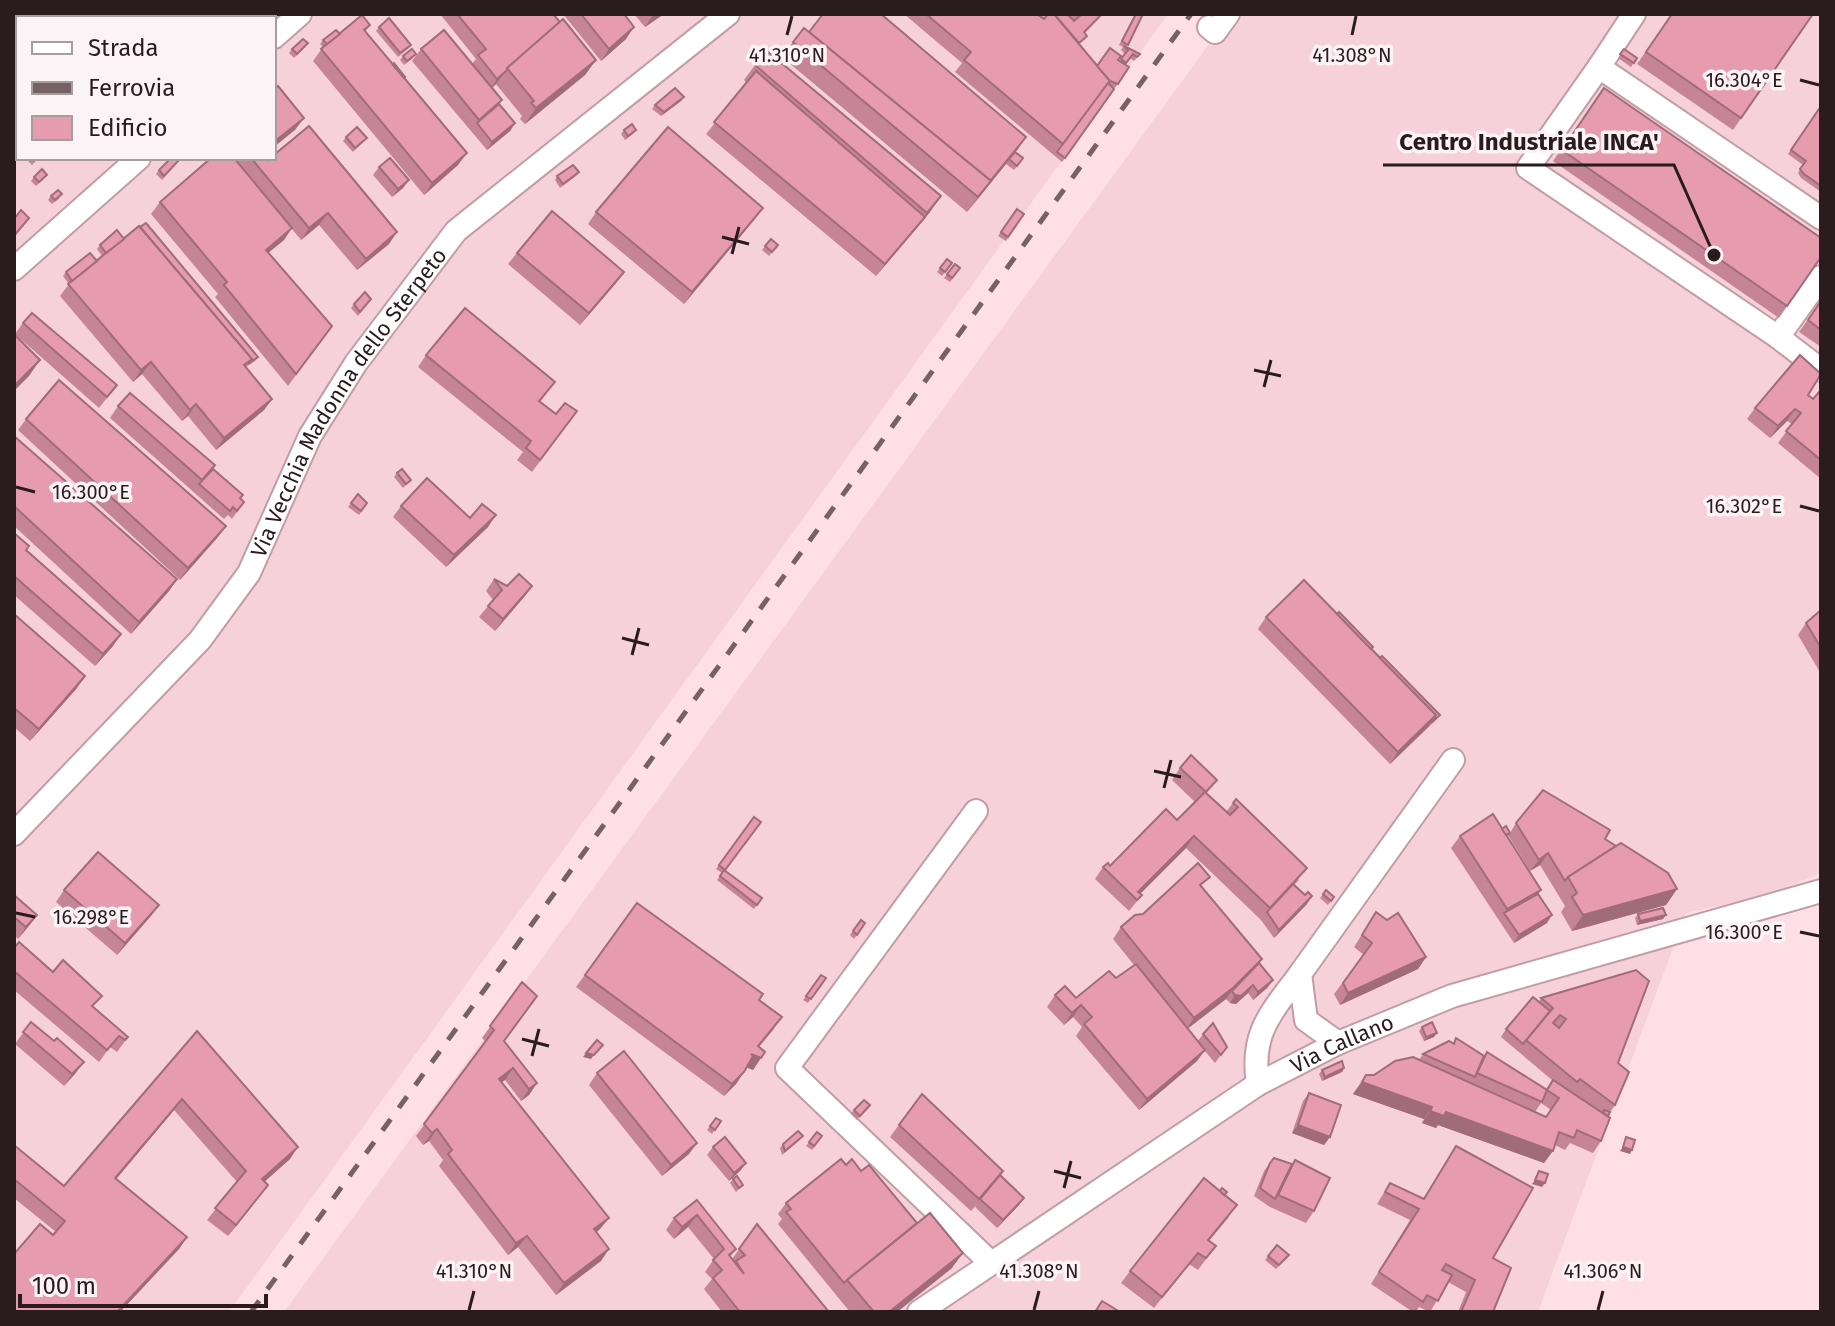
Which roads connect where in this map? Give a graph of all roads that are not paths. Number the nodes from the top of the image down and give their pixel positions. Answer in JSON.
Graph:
{"nodes":[{"id":1,"x":300,"y":14,"type":"edge"},
{"id":2,"x":728,"y":14,"type":"edge"},
{"id":3,"x":1228,"y":14,"type":"edge"},
{"id":4,"x":1634,"y":14,"type":"edge"},
{"id":5,"x":1209,"y":27,"type":"dead end"},
{"id":6,"x":276,"y":35,"type":"edge"},
{"id":7,"x":1599,"y":67,"type":"junction"},
{"id":8,"x":137,"y":160,"type":"edge"},
{"id":9,"x":1821,"y":218,"type":"edge"},
{"id":10,"x":14,"y":269,"type":"edge"},
{"id":11,"x":1821,"y":277,"type":"edge"},
{"id":12,"x":1778,"y":337,"type":"junction"},
{"id":13,"x":1821,"y":370,"type":"edge"},
{"id":14,"x":1453,"y":760,"type":"dead end"},
{"id":15,"x":976,"y":811,"type":"dead end"},
{"id":16,"x":14,"y":834,"type":"edge"},
{"id":17,"x":1820,"y":892,"type":"edge"},
{"id":18,"x":1300,"y":974,"type":"junction"},
{"id":19,"x":1338,"y":1043,"type":"junction"},
{"id":20,"x":1258,"y":1084,"type":"junction"},
{"id":21,"x":991,"y":1263,"type":"junction"},
{"id":22,"x":919,"y":1312,"type":"edge"}],
"edges":[{"from":1,"to":6,"type":"street"},
{"from":2,"to":16,"type":"street","name":"Via Vecchia Madonna dello Sterpeto"},
{"from":3,"to":5,"type":"street"},
{"from":4,"to":7,"type":"street"},
{"from":7,"to":9,"type":"street"},
{"from":7,"to":12,"type":"street"},
{"from":8,"to":10,"type":"street"},
{"from":11,"to":12,"type":"street"},
{"from":12,"to":13,"type":"street"},
{"from":14,"to":18,"type":"street"},
{"from":15,"to":21,"type":"street"},
{"from":17,"to":19,"type":"street","name":"Via Callano"},
{"from":18,"to":19,"type":"street"},
{"from":18,"to":20,"type":"street"},
{"from":19,"to":20,"type":"street","name":"Via Callano"},
{"from":20,"to":21,"type":"street","name":"Via Callano"},
{"from":21,"to":22,"type":"street","name":"Via Callano"}]}
